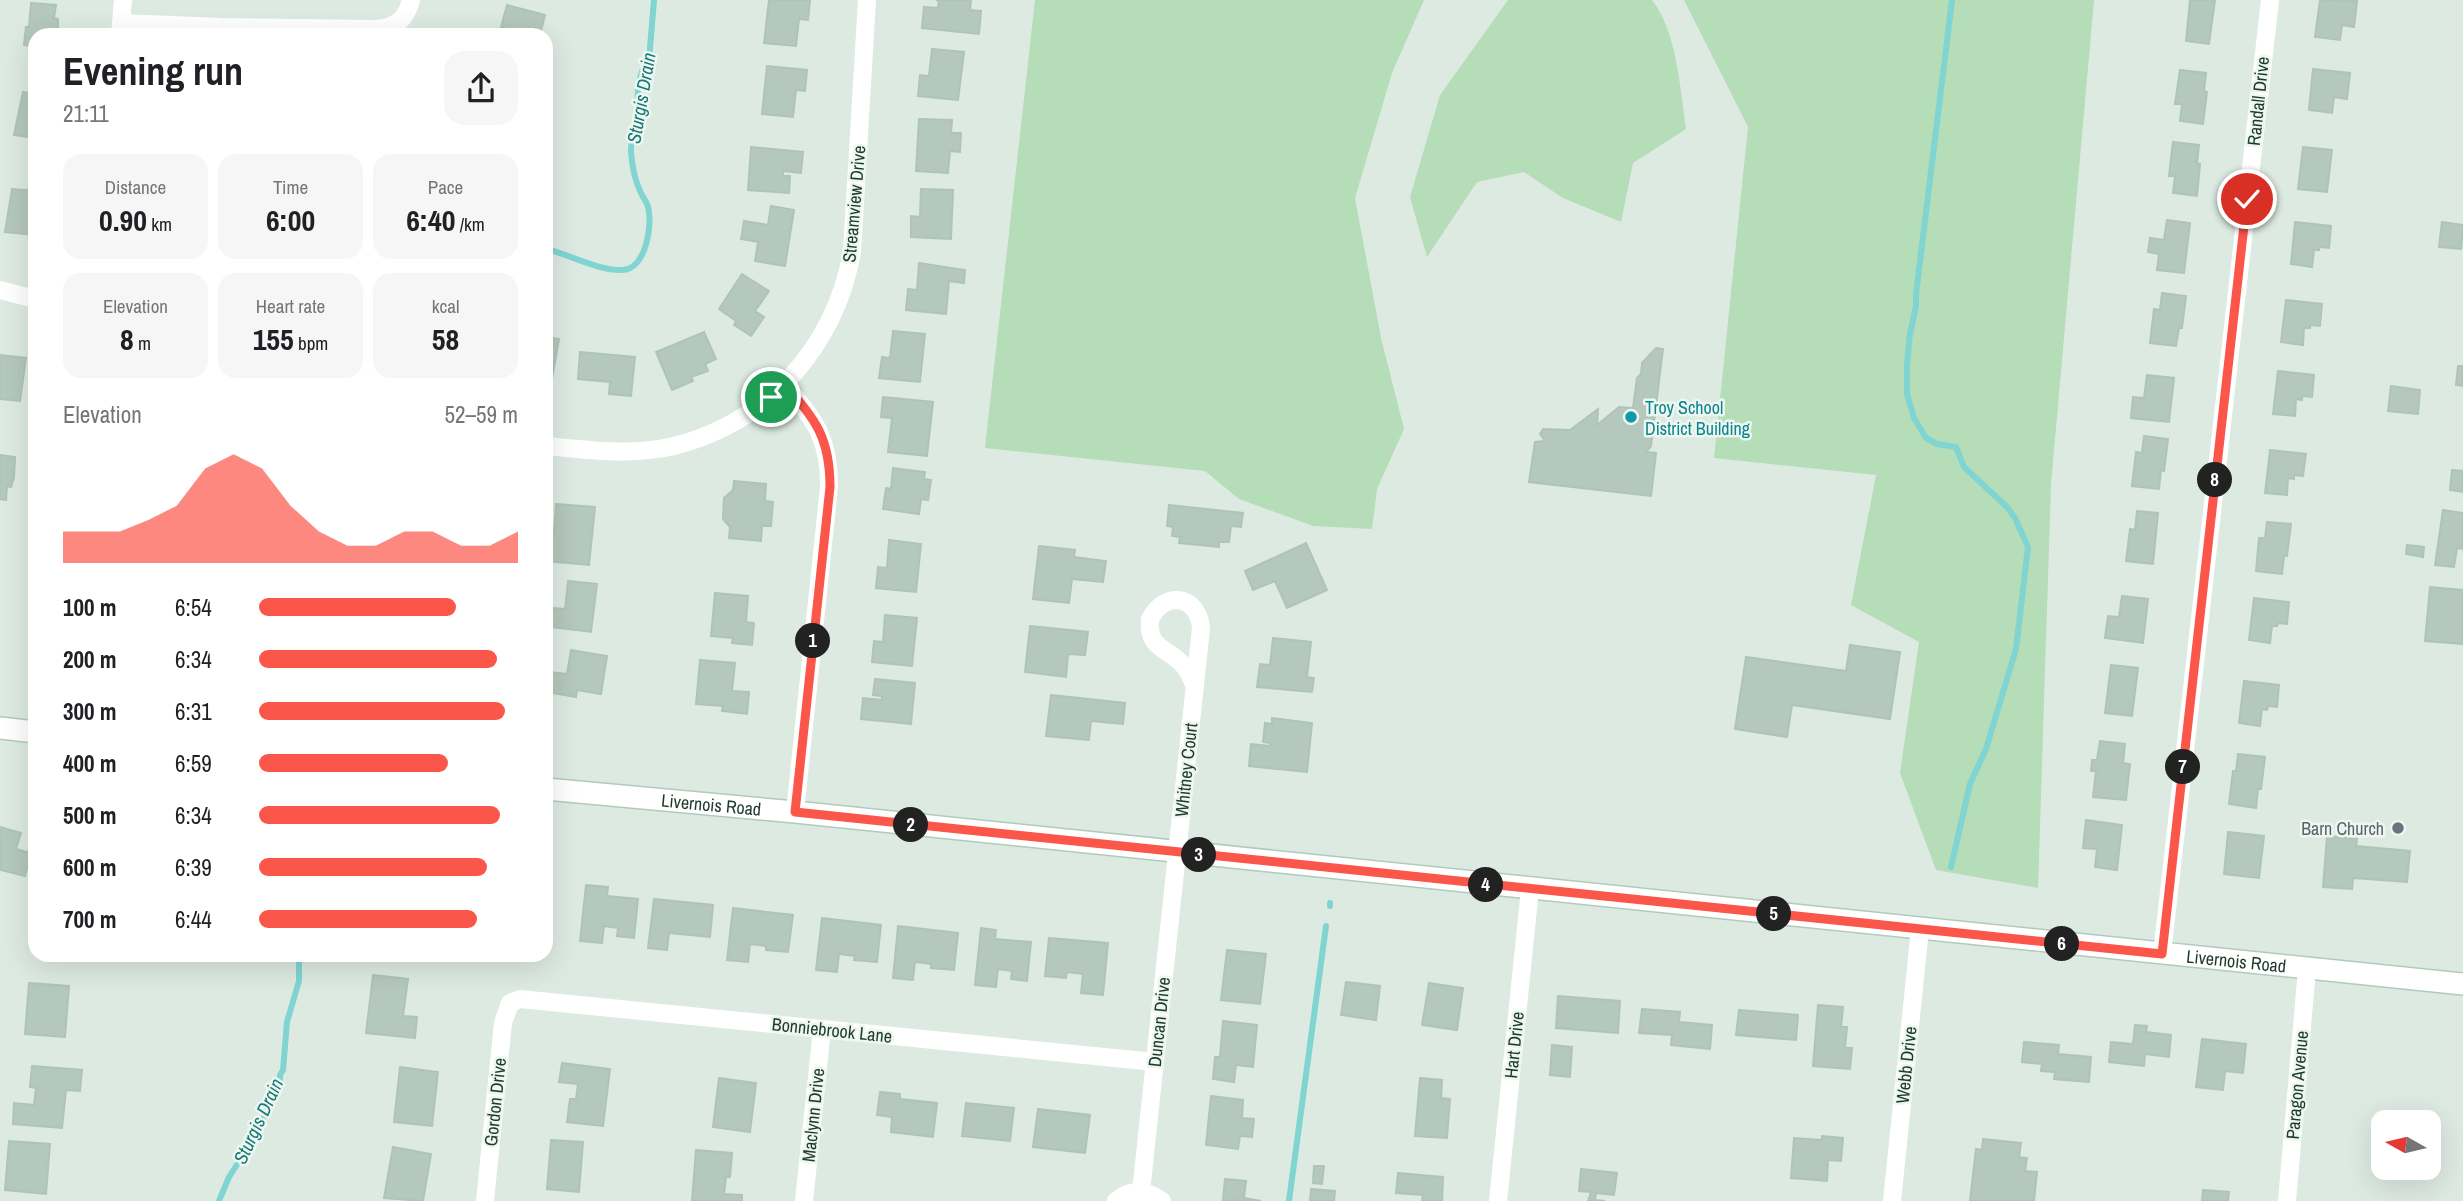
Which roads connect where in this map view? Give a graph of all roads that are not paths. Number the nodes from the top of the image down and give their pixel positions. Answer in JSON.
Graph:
{"nodes":[{"id":1,"x":123,"y":0,"type":"edge"},
{"id":2,"x":411,"y":0,"type":"edge"},
{"id":3,"x":867,"y":0,"type":"edge"},
{"id":4,"x":2270,"y":0,"type":"edge"},
{"id":5,"x":120,"y":28,"type":"edge"},
{"id":6,"x":171,"y":28,"type":"edge"},
{"id":7,"x":299,"y":28,"type":"edge"},
{"id":8,"x":387,"y":28,"type":"edge"},
{"id":9,"x":0,"y":290,"type":"edge"},
{"id":10,"x":28,"y":297,"type":"edge"},
{"id":11,"x":785,"y":385,"type":"junction"},
{"id":12,"x":553,"y":447,"type":"edge"},
{"id":13,"x":1195,"y":687,"type":"junction"},
{"id":14,"x":0,"y":728,"type":"edge"},
{"id":15,"x":28,"y":731,"type":"edge"},
{"id":16,"x":553,"y":790,"type":"edge"},
{"id":17,"x":795,"y":812,"type":"junction"},
{"id":18,"x":1178,"y":853,"type":"junction"},
{"id":19,"x":1530,"y":889,"type":"junction"},
{"id":20,"x":1920,"y":929,"type":"junction"},
{"id":21,"x":2162,"y":954,"type":"junction"},
{"id":22,"x":2307,"y":969,"type":"junction"},
{"id":23,"x":2463,"y":984,"type":"edge"},
{"id":24,"x":510,"y":1003,"type":"joint"},
{"id":25,"x":822,"y":1029,"type":"junction"},
{"id":26,"x":1155,"y":1062,"type":"junction"},
{"id":27,"x":1141,"y":1192,"type":"junction"},
{"id":28,"x":485,"y":1201,"type":"edge"},
{"id":29,"x":804,"y":1201,"type":"edge"},
{"id":30,"x":1116,"y":1201,"type":"edge"},
{"id":31,"x":1162,"y":1201,"type":"edge"},
{"id":32,"x":1498,"y":1201,"type":"edge"},
{"id":33,"x":1892,"y":1201,"type":"edge"},
{"id":34,"x":2287,"y":1201,"type":"edge"}],
"edges":[{"from":1,"to":5,"type":"street"},
{"from":2,"to":8,"type":"street"},
{"from":3,"to":11,"type":"street","name":"Streamview Drive"},
{"from":4,"to":21,"type":"street","name":"Randall Drive"},
{"from":6,"to":7,"type":"street"},
{"from":9,"to":10,"type":"street"},
{"from":11,"to":12,"type":"street","name":"Streamview Drive"},
{"from":11,"to":17,"type":"street"},
{"from":13,"to":13,"type":"street","name":"Whitney Court"},
{"from":13,"to":18,"type":"street","name":"Whitney Court"},
{"from":14,"to":15,"type":"main road"},
{"from":16,"to":17,"type":"main road","name":"Livernois Road"},
{"from":17,"to":18,"type":"main road","name":"Livernois Road"},
{"from":18,"to":19,"type":"main road","name":"Livernois Road"},
{"from":18,"to":26,"type":"street","name":"Duncan Drive"},
{"from":19,"to":20,"type":"main road","name":"Livernois Road"},
{"from":19,"to":32,"type":"street","name":"Hart Drive"},
{"from":20,"to":21,"type":"main road","name":"Livernois Road"},
{"from":20,"to":33,"type":"street","name":"Webb Drive"},
{"from":21,"to":22,"type":"main road","name":"Livernois Road"},
{"from":22,"to":23,"type":"main road","name":"Livernois Road"},
{"from":22,"to":34,"type":"street","name":"Paragon Avenue"},
{"from":24,"to":25,"type":"street","name":"Bonniebrook Lane"},
{"from":24,"to":28,"type":"street","name":"Gordon Drive"},
{"from":25,"to":26,"type":"street","name":"Bonniebrook Lane"},
{"from":25,"to":29,"type":"street","name":"Maclynn Drive"},
{"from":26,"to":27,"type":"street","name":"Duncan Drive"},
{"from":27,"to":30,"type":"street"},
{"from":27,"to":31,"type":"street"}]}
